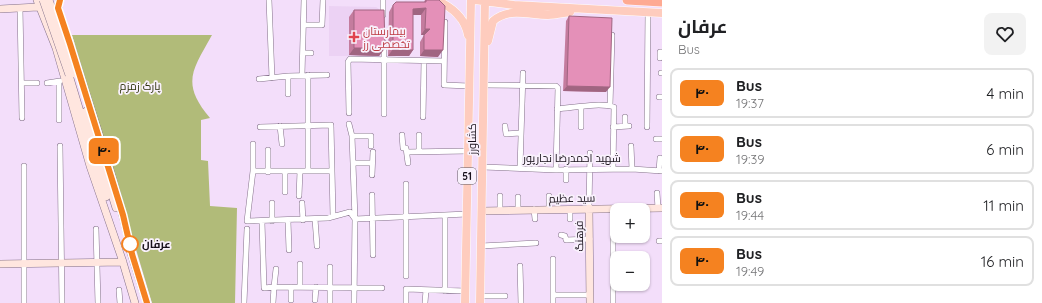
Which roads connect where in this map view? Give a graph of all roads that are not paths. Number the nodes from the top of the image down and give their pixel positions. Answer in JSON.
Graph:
{"nodes":[{"id":1,"x":43,"y":0,"type":"edge"},
{"id":2,"x":49,"y":0,"type":"edge"},
{"id":3,"x":60,"y":0,"type":"edge"},
{"id":4,"x":269,"y":0,"type":"edge"},
{"id":5,"x":304,"y":0,"type":"edge"},
{"id":6,"x":323,"y":0,"type":"edge"},
{"id":7,"x":383,"y":0,"type":"edge"},
{"id":8,"x":436,"y":0,"type":"edge"},
{"id":9,"x":471,"y":0,"type":"edge"},
{"id":10,"x":475,"y":0,"type":"edge"},
{"id":11,"x":482,"y":0,"type":"edge"},
{"id":12,"x":496,"y":0,"type":"edge"},
{"id":13,"x":627,"y":0,"type":"edge"},
{"id":14,"x":511,"y":2,"type":"edge"},
{"id":15,"x":662,"y":2,"type":"edge"},
{"id":16,"x":39,"y":6,"type":"edge"},
{"id":17,"x":20,"y":8,"type":"junction"},
{"id":18,"x":58,"y":8,"type":"junction"},
{"id":19,"x":0,"y":9,"type":"edge"},
{"id":20,"x":587,"y":10,"type":"junction"},
{"id":21,"x":648,"y":12,"type":"junction"},
{"id":22,"x":662,"y":13,"type":"edge"},
{"id":23,"x":383,"y":22,"type":"edge"},
{"id":24,"x":445,"y":22,"type":"edge"},
{"id":25,"x":304,"y":25,"type":"junction"},
{"id":26,"x":612,"y":35,"type":"edge"},
{"id":27,"x":384,"y":37,"type":"edge"},
{"id":28,"x":470,"y":49,"type":"junction"},
{"id":29,"x":303,"y":53,"type":"junction"},
{"id":30,"x":311,"y":53,"type":"dead end"},
{"id":31,"x":384,"y":60,"type":"junction"},
{"id":32,"x":424,"y":61,"type":"junction"},
{"id":33,"x":444,"y":61,"type":"junction"},
{"id":34,"x":484,"y":71,"type":"junction"},
{"id":35,"x":523,"y":73,"type":"dead end"},
{"id":36,"x":305,"y":75,"type":"junction"},
{"id":37,"x":327,"y":75,"type":"dead end"},
{"id":38,"x":288,"y":76,"type":"junction"},
{"id":39,"x":67,"y":77,"type":"junction"},
{"id":40,"x":272,"y":78,"type":"junction"},
{"id":41,"x":259,"y":79,"type":"dead end"},
{"id":42,"x":47,"y":82,"type":"dead end"},
{"id":43,"x":22,"y":83,"type":"junction"},
{"id":44,"x":37,"y":83,"type":"dead end"},
{"id":45,"x":484,"y":85,"type":"junction"},
{"id":46,"x":469,"y":86,"type":"junction"},
{"id":47,"x":522,"y":86,"type":"junction"},
{"id":48,"x":288,"y":94,"type":"dead end"},
{"id":49,"x":610,"y":106,"type":"junction"},
{"id":50,"x":581,"y":108,"type":"junction"},
{"id":51,"x":557,"y":109,"type":"junction"},
{"id":52,"x":348,"y":114,"type":"dead end"},
{"id":53,"x":384,"y":114,"type":"dead end"},
{"id":54,"x":423,"y":117,"type":"dead end"},
{"id":55,"x":625,"y":117,"type":"dead end"},
{"id":56,"x":22,"y":118,"type":"dead end"},
{"id":57,"x":59,"y":120,"type":"dead end"},
{"id":58,"x":349,"y":124,"type":"dead end"},
{"id":59,"x":308,"y":125,"type":"junction"},
{"id":60,"x":280,"y":126,"type":"junction"},
{"id":61,"x":505,"y":126,"type":"dead end"},
{"id":62,"x":647,"y":126,"type":"dead end"},
{"id":63,"x":260,"y":127,"type":"dead end"},
{"id":64,"x":581,"y":127,"type":"dead end"},
{"id":65,"x":613,"y":127,"type":"junction"},
{"id":66,"x":521,"y":133,"type":"junction"},
{"id":67,"x":402,"y":135,"type":"dead end"},
{"id":68,"x":419,"y":135,"type":"dead end"},
{"id":69,"x":352,"y":136,"type":"junction"},
{"id":70,"x":253,"y":144,"type":"dead end"},
{"id":71,"x":282,"y":144,"type":"dead end"},
{"id":72,"x":60,"y":146,"type":"dead end"},
{"id":73,"x":371,"y":146,"type":"dead end"},
{"id":74,"x":631,"y":146,"type":"dead end"},
{"id":75,"x":268,"y":150,"type":"dead end"},
{"id":76,"x":468,"y":151,"type":"junction"},
{"id":77,"x":373,"y":152,"type":"dead end"},
{"id":78,"x":407,"y":152,"type":"junction"},
{"id":79,"x":419,"y":152,"type":"junction"},
{"id":80,"x":590,"y":153,"type":"dead end"},
{"id":81,"x":660,"y":158,"type":"dead end"},
{"id":82,"x":372,"y":163,"type":"junction"},
{"id":83,"x":408,"y":163,"type":"dead end"},
{"id":84,"x":353,"y":164,"type":"junction"},
{"id":85,"x":24,"y":166,"type":"dead end"},
{"id":86,"x":483,"y":167,"type":"junction"},
{"id":87,"x":520,"y":168,"type":"junction"},
{"id":88,"x":613,"y":169,"type":"junction"},
{"id":89,"x":632,"y":169,"type":"junction"},
{"id":90,"x":556,"y":170,"type":"junction"},
{"id":91,"x":566,"y":170,"type":"junction"},
{"id":92,"x":590,"y":170,"type":"junction"},
{"id":93,"x":253,"y":171,"type":"junction"},
{"id":94,"x":308,"y":171,"type":"junction"},
{"id":95,"x":332,"y":171,"type":"junction"},
{"id":96,"x":661,"y":171,"type":"edge"},
{"id":97,"x":268,"y":172,"type":"junction"},
{"id":98,"x":285,"y":172,"type":"junction"},
{"id":99,"x":300,"y":172,"type":"junction"},
{"id":100,"x":372,"y":175,"type":"dead end"},
{"id":101,"x":566,"y":180,"type":"dead end"},
{"id":102,"x":406,"y":184,"type":"dead end"},
{"id":103,"x":285,"y":192,"type":"dead end"},
{"id":104,"x":657,"y":193,"type":"dead end"},
{"id":105,"x":372,"y":195,"type":"dead end"},
{"id":106,"x":299,"y":196,"type":"dead end"},
{"id":107,"x":500,"y":196,"type":"dead end"},
{"id":108,"x":549,"y":196,"type":"dead end"},
{"id":109,"x":518,"y":197,"type":"dead end"},
{"id":110,"x":272,"y":203,"type":"dead end"},
{"id":111,"x":302,"y":203,"type":"dead end"},
{"id":112,"x":589,"y":208,"type":"junction"},
{"id":113,"x":610,"y":208,"type":"edge"},
{"id":114,"x":660,"y":208,"type":"edge"},
{"id":115,"x":549,"y":209,"type":"junction"},
{"id":116,"x":570,"y":209,"type":"junction"},
{"id":117,"x":500,"y":210,"type":"junction"},
{"id":118,"x":518,"y":210,"type":"junction"},
{"id":119,"x":534,"y":210,"type":"junction"},
{"id":120,"x":482,"y":211,"type":"junction"},
{"id":121,"x":467,"y":214,"type":"junction"},
{"id":122,"x":445,"y":215,"type":"junction"},
{"id":123,"x":332,"y":216,"type":"junction"},
{"id":124,"x":407,"y":217,"type":"junction"},
{"id":125,"x":315,"y":219,"type":"junction"},
{"id":126,"x":355,"y":219,"type":"junction"},
{"id":127,"x":372,"y":219,"type":"junction"},
{"id":128,"x":535,"y":219,"type":"dead end"},
{"id":129,"x":570,"y":219,"type":"dead end"},
{"id":130,"x":303,"y":220,"type":"junction"},
{"id":131,"x":272,"y":221,"type":"junction"},
{"id":132,"x":288,"y":221,"type":"junction"},
{"id":133,"x":262,"y":222,"type":"junction"},
{"id":134,"x":96,"y":229,"type":"dead end"},
{"id":135,"x":247,"y":229,"type":"dead end"},
{"id":136,"x":561,"y":235,"type":"dead end"},
{"id":137,"x":590,"y":239,"type":"junction"},
{"id":138,"x":536,"y":243,"type":"dead end"},
{"id":139,"x":612,"y":243,"type":"edge"},
{"id":140,"x":317,"y":246,"type":"dead end"},
{"id":141,"x":481,"y":246,"type":"junction"},
{"id":142,"x":289,"y":250,"type":"dead end"},
{"id":143,"x":132,"y":254,"type":"junction"},
{"id":144,"x":373,"y":255,"type":"dead end"},
{"id":145,"x":553,"y":259,"type":"dead end"},
{"id":146,"x":123,"y":262,"type":"junction"},
{"id":147,"x":62,"y":263,"type":"junction"},
{"id":148,"x":97,"y":263,"type":"junction"},
{"id":149,"x":0,"y":264,"type":"edge"},
{"id":150,"x":24,"y":264,"type":"junction"},
{"id":151,"x":300,"y":264,"type":"dead end"},
{"id":152,"x":520,"y":266,"type":"dead end"},
{"id":153,"x":330,"y":267,"type":"dead end"},
{"id":154,"x":276,"y":269,"type":"dead end"},
{"id":155,"x":406,"y":276,"type":"dead end"},
{"id":156,"x":274,"y":287,"type":"junction"},
{"id":157,"x":300,"y":287,"type":"junction"},
{"id":158,"x":316,"y":287,"type":"junction"},
{"id":159,"x":291,"y":288,"type":"junction"},
{"id":160,"x":330,"y":288,"type":"junction"},
{"id":161,"x":382,"y":288,"type":"dead end"},
{"id":162,"x":354,"y":289,"type":"junction"},
{"id":163,"x":119,"y":290,"type":"dead end"},
{"id":164,"x":426,"y":290,"type":"junction"},
{"id":165,"x":445,"y":291,"type":"junction"},
{"id":166,"x":465,"y":291,"type":"junction"},
{"id":167,"x":553,"y":295,"type":"junction"},
{"id":168,"x":505,"y":296,"type":"dead end"},
{"id":169,"x":480,"y":299,"type":"edge"},
{"id":170,"x":590,"y":299,"type":"edge"},
{"id":171,"x":290,"y":300,"type":"dead end"},
{"id":172,"x":315,"y":300,"type":"dead end"},
{"id":173,"x":24,"y":303,"type":"edge"},
{"id":174,"x":62,"y":303,"type":"edge"},
{"id":175,"x":98,"y":303,"type":"edge"},
{"id":176,"x":120,"y":303,"type":"edge"},
{"id":177,"x":135,"y":303,"type":"edge"},
{"id":178,"x":147,"y":303,"type":"edge"},
{"id":179,"x":244,"y":303,"type":"edge"},
{"id":180,"x":273,"y":303,"type":"edge"},
{"id":181,"x":330,"y":303,"type":"edge"},
{"id":182,"x":354,"y":303,"type":"edge"},
{"id":183,"x":406,"y":303,"type":"edge"},
{"id":184,"x":425,"y":303,"type":"edge"},
{"id":185,"x":465,"y":303,"type":"edge"},
{"id":186,"x":521,"y":303,"type":"edge"},
{"id":187,"x":553,"y":303,"type":"edge"},
{"id":188,"x":613,"y":303,"type":"edge"}],
"edges":[{"from":1,"to":39,"type":"main road","bridge":true},
{"from":2,"to":39,"type":"main road","bridge":true},
{"from":3,"to":18,"type":"main road"},
{"from":4,"to":40,"type":"street"},
{"from":5,"to":25,"type":"street"},
{"from":6,"to":25,"type":"street"},
{"from":7,"to":23,"type":"street"},
{"from":8,"to":28,"type":"main road"},
{"from":9,"to":28,"type":"main road","number":"51"},
{"from":10,"to":11,"type":"main road"},
{"from":11,"to":14,"type":"main road"},
{"from":11,"to":34,"type":"main road","name":"کشاورز","number":"51"},
{"from":12,"to":14,"type":"main road"},
{"from":13,"to":15,"type":"highway"},
{"from":14,"to":20,"type":"main road"},
{"from":16,"to":17,"type":"main road"},
{"from":16,"to":18,"type":"main road"},
{"from":16,"to":39,"type":"main road"},
{"from":17,"to":19,"type":"main road"},
{"from":17,"to":43,"type":"street"},
{"from":18,"to":143,"type":"main road"},
{"from":20,"to":21,"type":"main road"},
{"from":20,"to":34,"type":"main road"},
{"from":21,"to":22,"type":"main road"},
{"from":21,"to":62,"type":"street"},
{"from":24,"to":33,"type":"street"},
{"from":25,"to":29,"type":"street"},
{"from":26,"to":49,"type":"street"},
{"from":27,"to":31,"type":"street"},
{"from":28,"to":46,"type":"main road","name":"کشاورز","number":"51"},
{"from":29,"to":30,"type":"street"},
{"from":29,"to":36,"type":"street"},
{"from":31,"to":32,"type":"street"},
{"from":31,"to":52,"type":"street"},
{"from":31,"to":53,"type":"street"},
{"from":32,"to":33,"type":"street"},
{"from":32,"to":54,"type":"street"},
{"from":33,"to":46,"type":"street"},
{"from":34,"to":45,"type":"main road","name":"کشاورز","number":"51"},
{"from":35,"to":47,"type":"street"},
{"from":36,"to":37,"type":"street"},
{"from":36,"to":38,"type":"street"},
{"from":36,"to":59,"type":"street"},
{"from":38,"to":40,"type":"street"},
{"from":38,"to":48,"type":"street"},
{"from":39,"to":42,"type":"street"},
{"from":39,"to":57,"type":"street"},
{"from":39,"to":143,"type":"main road"},
{"from":39,"to":146,"type":"main road"},
{"from":40,"to":41,"type":"street"},
{"from":43,"to":44,"type":"street"},
{"from":43,"to":56,"type":"street"},
{"from":45,"to":47,"type":"street"},
{"from":45,"to":86,"type":"main road","name":"کشاورز","number":"51"},
{"from":46,"to":76,"type":"main road","name":"کشاورز","number":"51"},
{"from":47,"to":51,"type":"street"},
{"from":47,"to":66,"type":"street"},
{"from":49,"to":50,"type":"street"},
{"from":49,"to":65,"type":"street"},
{"from":50,"to":51,"type":"street"},
{"from":50,"to":64,"type":"street"},
{"from":51,"to":90,"type":"street"},
{"from":55,"to":65,"type":"street"},
{"from":58,"to":69,"type":"street"},
{"from":59,"to":60,"type":"street"},
{"from":59,"to":94,"type":"street"},
{"from":59,"to":95,"type":"street"},
{"from":60,"to":63,"type":"street"},
{"from":60,"to":71,"type":"street"},
{"from":61,"to":66,"type":"street"},
{"from":65,"to":88,"type":"street"},
{"from":66,"to":87,"type":"street"},
{"from":67,"to":78,"type":"street"},
{"from":68,"to":79,"type":"street"},
{"from":69,"to":73,"type":"street"},
{"from":69,"to":84,"type":"street"},
{"from":70,"to":93,"type":"street"},
{"from":72,"to":147,"type":"street"},
{"from":74,"to":89,"type":"street"},
{"from":75,"to":97,"type":"street"},
{"from":76,"to":79,"type":"street"},
{"from":76,"to":121,"type":"main road","name":"کشاورز","number":"51"},
{"from":77,"to":82,"type":"street"},
{"from":78,"to":79,"type":"street"},
{"from":78,"to":83,"type":"street"},
{"from":80,"to":92,"type":"street","name":"فرهنگ"},
{"from":81,"to":96,"type":"street"},
{"from":82,"to":84,"type":"street"},
{"from":82,"to":100,"type":"street"},
{"from":84,"to":126,"type":"street"},
{"from":85,"to":150,"type":"street"},
{"from":86,"to":87,"type":"street","name":"شهید احمدرضا نجارپور"},
{"from":86,"to":120,"type":"main road","name":"کشاورز","number":"51"},
{"from":87,"to":90,"type":"street","name":"شهید احمدرضا نجارپور"},
{"from":88,"to":89,"type":"street","name":"شهید احمدرضا نجارپور"},
{"from":88,"to":92,"type":"street","name":"شهید احمدرضا نجارپور"},
{"from":89,"to":96,"type":"street","name":"شهید احمدرضا نجارپور"},
{"from":90,"to":91,"type":"street","name":"شهید احمدرضا نجارپور"},
{"from":91,"to":92,"type":"street","name":"شهید احمدرضا نجارپور"},
{"from":91,"to":101,"type":"street"},
{"from":92,"to":112,"type":"street","name":"فرهنگ"},
{"from":93,"to":97,"type":"street"},
{"from":93,"to":133,"type":"street"},
{"from":94,"to":95,"type":"street"},
{"from":94,"to":99,"type":"street"},
{"from":95,"to":123,"type":"street"},
{"from":97,"to":98,"type":"street"},
{"from":98,"to":99,"type":"street"},
{"from":98,"to":103,"type":"street"},
{"from":99,"to":106,"type":"street"},
{"from":102,"to":124,"type":"street"},
{"from":104,"to":114,"type":"street"},
{"from":105,"to":127,"type":"street"},
{"from":107,"to":117,"type":"street"},
{"from":108,"to":115,"type":"street"},
{"from":109,"to":118,"type":"street"},
{"from":110,"to":131,"type":"street"},
{"from":111,"to":130,"type":"street"},
{"from":112,"to":113,"type":"main road","name":"سید عظیم"},
{"from":112,"to":116,"type":"main road","name":"سید عظیم"},
{"from":112,"to":137,"type":"main road","name":"فرهنگ"},
{"from":115,"to":116,"type":"main road","name":"سید عظیم"},
{"from":115,"to":119,"type":"main road","name":"سید عظیم"},
{"from":116,"to":129,"type":"street"},
{"from":117,"to":118,"type":"main road","name":"سید عظیم"},
{"from":117,"to":120,"type":"main road","name":"سید عظیم"},
{"from":118,"to":119,"type":"main road","name":"سید عظیم"},
{"from":119,"to":128,"type":"street"},
{"from":120,"to":141,"type":"main road","name":"کشاورز","number":"51"},
{"from":121,"to":122,"type":"street"},
{"from":121,"to":166,"type":"main road","name":"کشاورز","number":"51"},
{"from":122,"to":124,"type":"street"},
{"from":122,"to":165,"type":"street"},
{"from":123,"to":125,"type":"street"},
{"from":123,"to":126,"type":"street"},
{"from":124,"to":127,"type":"street"},
{"from":124,"to":155,"type":"street"},
{"from":125,"to":130,"type":"street"},
{"from":125,"to":140,"type":"street"},
{"from":126,"to":127,"type":"street"},
{"from":126,"to":162,"type":"street"},
{"from":127,"to":144,"type":"street"},
{"from":130,"to":132,"type":"street"},
{"from":131,"to":132,"type":"street"},
{"from":131,"to":133,"type":"street"},
{"from":132,"to":142,"type":"street"},
{"from":133,"to":156,"type":"street"},
{"from":134,"to":148,"type":"street"},
{"from":135,"to":179,"type":"street"},
{"from":136,"to":137,"type":"street"},
{"from":137,"to":170,"type":"main road","name":"فرهنگ"},
{"from":138,"to":141,"type":"street"},
{"from":139,"to":188,"type":"street"},
{"from":141,"to":169,"type":"main road","name":"کشاورز","number":"51"},
{"from":143,"to":178,"type":"main road"},
{"from":145,"to":167,"type":"street"},
{"from":146,"to":148,"type":"main road"},
{"from":146,"to":177,"type":"main road"},
{"from":147,"to":148,"type":"main road"},
{"from":147,"to":150,"type":"main road"},
{"from":147,"to":174,"type":"street"},
{"from":148,"to":175,"type":"street"},
{"from":149,"to":150,"type":"main road"},
{"from":150,"to":173,"type":"street"},
{"from":151,"to":157,"type":"street"},
{"from":152,"to":186,"type":"street"},
{"from":153,"to":160,"type":"street"},
{"from":154,"to":156,"type":"street"},
{"from":156,"to":159,"type":"street"},
{"from":156,"to":180,"type":"street"},
{"from":157,"to":158,"type":"street"},
{"from":157,"to":159,"type":"street"},
{"from":158,"to":160,"type":"street"},
{"from":158,"to":172,"type":"street"},
{"from":159,"to":171,"type":"street"},
{"from":160,"to":162,"type":"street"},
{"from":160,"to":181,"type":"street"},
{"from":161,"to":162,"type":"street"},
{"from":162,"to":182,"type":"street"},
{"from":163,"to":176,"type":"street"},
{"from":164,"to":165,"type":"street"},
{"from":164,"to":183,"type":"street"},
{"from":164,"to":184,"type":"street"},
{"from":165,"to":166,"type":"street"},
{"from":166,"to":185,"type":"main road","name":"کشاورز","number":"51"},
{"from":167,"to":170,"type":"street"},
{"from":167,"to":187,"type":"street"},
{"from":168,"to":169,"type":"street"}]}
